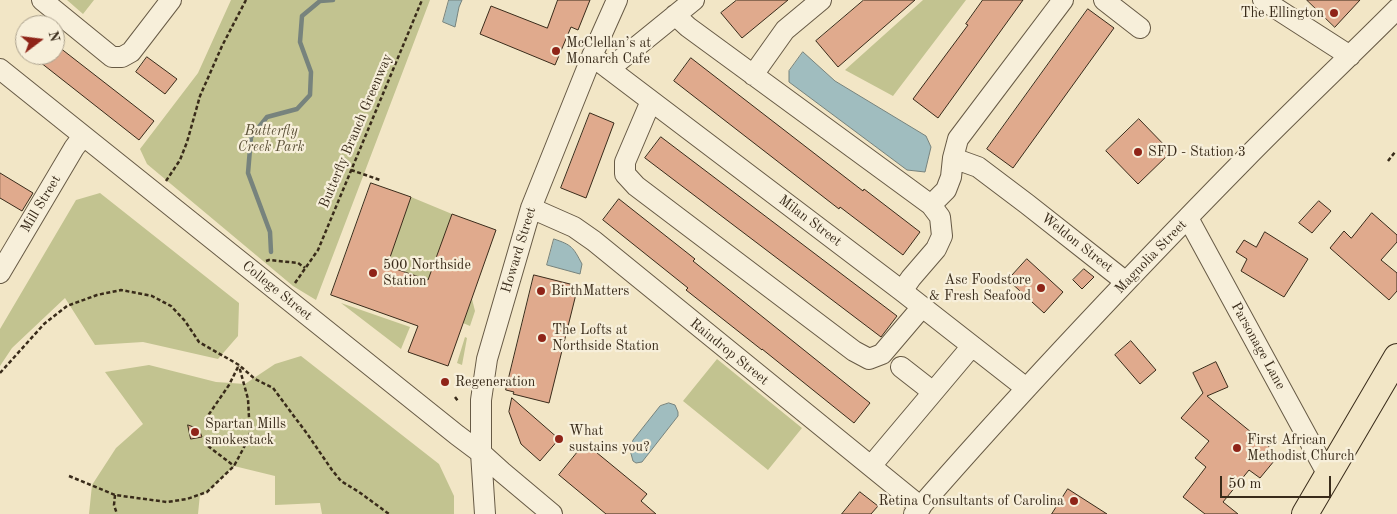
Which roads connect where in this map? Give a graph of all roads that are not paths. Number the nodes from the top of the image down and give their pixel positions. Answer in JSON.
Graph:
{"nodes":[{"id":1,"x":42,"y":0,"type":"edge"},
{"id":2,"x":171,"y":0,"type":"edge"},
{"id":3,"x":617,"y":0,"type":"edge"},
{"id":4,"x":694,"y":0,"type":"edge"},
{"id":5,"x":821,"y":0,"type":"edge"},
{"id":6,"x":1063,"y":0,"type":"edge"},
{"id":7,"x":1104,"y":0,"type":"edge"},
{"id":8,"x":1263,"y":0,"type":"edge"},
{"id":9,"x":1397,"y":9,"type":"edge"},
{"id":10,"x":675,"y":15,"type":"junction"},
{"id":11,"x":1140,"y":28,"type":"dead end"},
{"id":12,"x":592,"y":56,"type":"junction"},
{"id":13,"x":1350,"y":56,"type":"junction"},
{"id":14,"x":0,"y":69,"type":"edge"},
{"id":15,"x":609,"y":69,"type":"junction"},
{"id":16,"x":752,"y":74,"type":"junction"},
{"id":17,"x":651,"y":101,"type":"junction"},
{"id":18,"x":83,"y":136,"type":"junction"},
{"id":19,"x":954,"y":158,"type":"junction"},
{"id":20,"x":931,"y":205,"type":"junction"},
{"id":21,"x":531,"y":208,"type":"junction"},
{"id":22,"x":1188,"y":218,"type":"junction"},
{"id":23,"x":0,"y":272,"type":"edge"},
{"id":24,"x":1126,"y":282,"type":"junction"},
{"id":25,"x":902,"y":291,"type":"junction"},
{"id":26,"x":922,"y":307,"type":"junction"},
{"id":27,"x":972,"y":346,"type":"junction"},
{"id":28,"x":1397,"y":358,"type":"edge"},
{"id":29,"x":901,"y":367,"type":"dead end"},
{"id":30,"x":1026,"y":388,"type":"junction"},
{"id":31,"x":933,"y":392,"type":"junction"},
{"id":32,"x":482,"y":453,"type":"junction"},
{"id":33,"x":871,"y":466,"type":"junction"},
{"id":34,"x":1328,"y":475,"type":"junction"},
{"id":35,"x":918,"y":510,"type":"edge"},
{"id":36,"x":485,"y":514,"type":"edge"},
{"id":37,"x":552,"y":514,"type":"edge"},
{"id":38,"x":1305,"y":514,"type":"edge"}],
"edges":[{"from":1,"to":2,"type":"street"},
{"from":3,"to":12,"type":"street","name":"Howard Street"},
{"from":4,"to":10,"type":"street"},
{"from":5,"to":16,"type":"street"},
{"from":6,"to":19,"type":"street"},
{"from":7,"to":11,"type":"street"},
{"from":8,"to":13,"type":"street"},
{"from":9,"to":13,"type":"street","name":"Magnolia Street"},
{"from":10,"to":15,"type":"street"},
{"from":10,"to":16,"type":"street"},
{"from":12,"to":15,"type":"street","name":"Milan Street"},
{"from":12,"to":21,"type":"street","name":"Howard Street"},
{"from":13,"to":22,"type":"street","name":"Magnolia Street"},
{"from":14,"to":18,"type":"street","name":"College Street"},
{"from":15,"to":17,"type":"street","name":"Milan Street"},
{"from":16,"to":20,"type":"street"},
{"from":17,"to":25,"type":"street","name":"Milan Street"},
{"from":17,"to":26,"type":"street"},
{"from":18,"to":23,"type":"street","name":"Mill Street"},
{"from":18,"to":32,"type":"street","name":"College Street"},
{"from":19,"to":20,"type":"street"},
{"from":19,"to":24,"type":"street","name":"Weldon Street"},
{"from":20,"to":25,"type":"street"},
{"from":21,"to":32,"type":"street","name":"Howard Street"},
{"from":21,"to":33,"type":"street","name":"Raindrop Street"},
{"from":22,"to":24,"type":"street","name":"Magnolia Street"},
{"from":22,"to":34,"type":"street","name":"Parsonage Lane"},
{"from":24,"to":30,"type":"street","name":"Magnolia Street"},
{"from":25,"to":26,"type":"street","name":"Milan Street"},
{"from":26,"to":27,"type":"street","name":"Milan Street"},
{"from":27,"to":30,"type":"street","name":"Milan Street"},
{"from":27,"to":31,"type":"street"},
{"from":28,"to":34,"type":"main road"},
{"from":29,"to":31,"type":"street"},
{"from":30,"to":35,"type":"street","name":"Magnolia Street"},
{"from":31,"to":33,"type":"street"},
{"from":32,"to":36,"type":"street","name":"Howard Street"},
{"from":32,"to":37,"type":"street","name":"College Street"},
{"from":33,"to":35,"type":"street","name":"Raindrop Street"},
{"from":34,"to":38,"type":"main road"}]}
